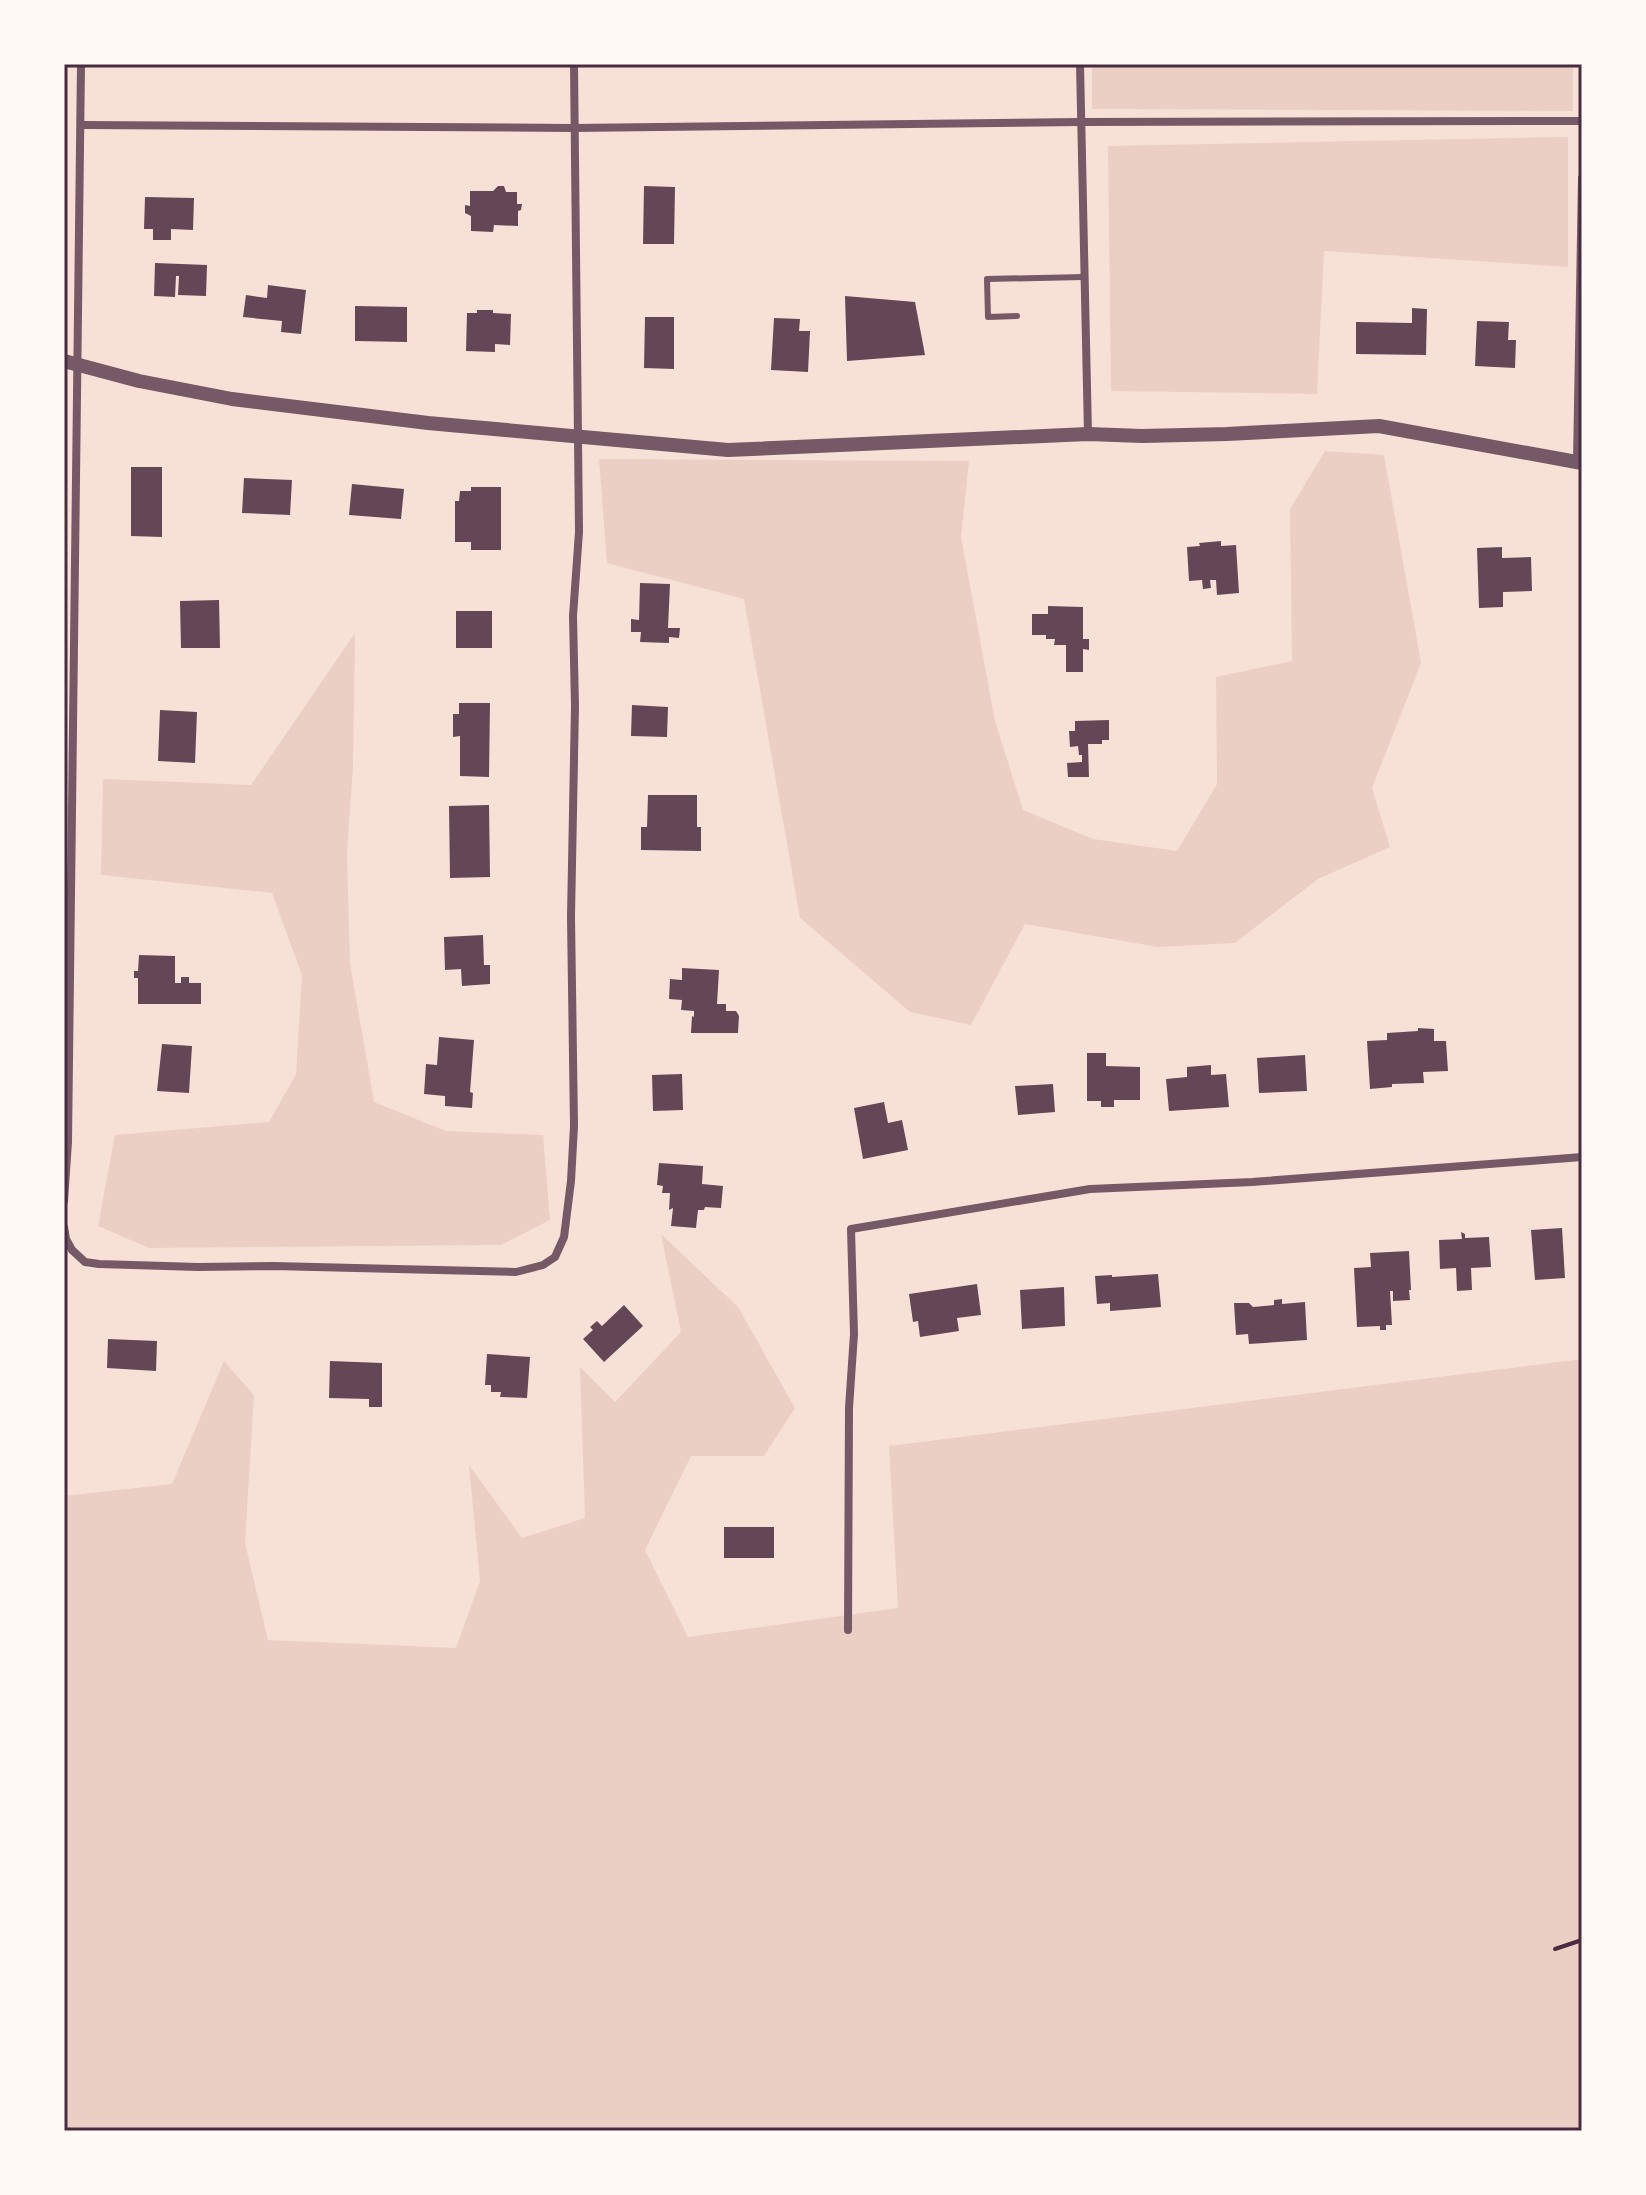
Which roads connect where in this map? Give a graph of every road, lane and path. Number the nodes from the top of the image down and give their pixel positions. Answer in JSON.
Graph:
{"nodes":[{"id":1,"x":81,"y":64,"type":"edge"},
{"id":2,"x":574,"y":64,"type":"edge"},
{"id":3,"x":1080,"y":64,"type":"edge"},
{"id":4,"x":1582,"y":121,"type":"edge"},
{"id":5,"x":1080,"y":122,"type":"junction"},
{"id":6,"x":82,"y":125,"type":"junction"},
{"id":7,"x":574,"y":128,"type":"junction"},
{"id":8,"x":1582,"y":178,"type":"edge"},
{"id":9,"x":1084,"y":277,"type":"junction"},
{"id":10,"x":1017,"y":316,"type":"dead end"},
{"id":11,"x":71,"y":362,"type":"edge"},
{"id":12,"x":1088,"y":434,"type":"junction"},
{"id":13,"x":578,"y":437,"type":"junction"},
{"id":14,"x":1579,"y":463,"type":"edge"},
{"id":15,"x":1582,"y":1157,"type":"edge"},
{"id":16,"x":64,"y":1201,"type":"edge"},
{"id":17,"x":64,"y":1227,"type":"edge"},
{"id":18,"x":848,"y":1630,"type":"dead end"},
{"id":19,"x":1582,"y":1940,"type":"edge"},
{"id":20,"x":1555,"y":1949,"type":"dead end"}],
"edges":[{"from":1,"to":6,"type":"street"},
{"from":2,"to":7,"type":"street"},
{"from":3,"to":5,"type":"street"},
{"from":4,"to":5,"type":"street"},
{"from":5,"to":7,"type":"street"},
{"from":5,"to":9,"type":"street"},
{"from":6,"to":7,"type":"street"},
{"from":6,"to":11,"type":"street"},
{"from":7,"to":13,"type":"street"},
{"from":8,"to":14,"type":"street"},
{"from":9,"to":10,"type":"lane"},
{"from":9,"to":12,"type":"street"},
{"from":11,"to":13,"type":"street"},
{"from":11,"to":16,"type":"street"},
{"from":12,"to":13,"type":"street"},
{"from":12,"to":14,"type":"street"},
{"from":13,"to":17,"type":"street"},
{"from":15,"to":18,"type":"street"},
{"from":19,"to":20,"type":"path"}]}
